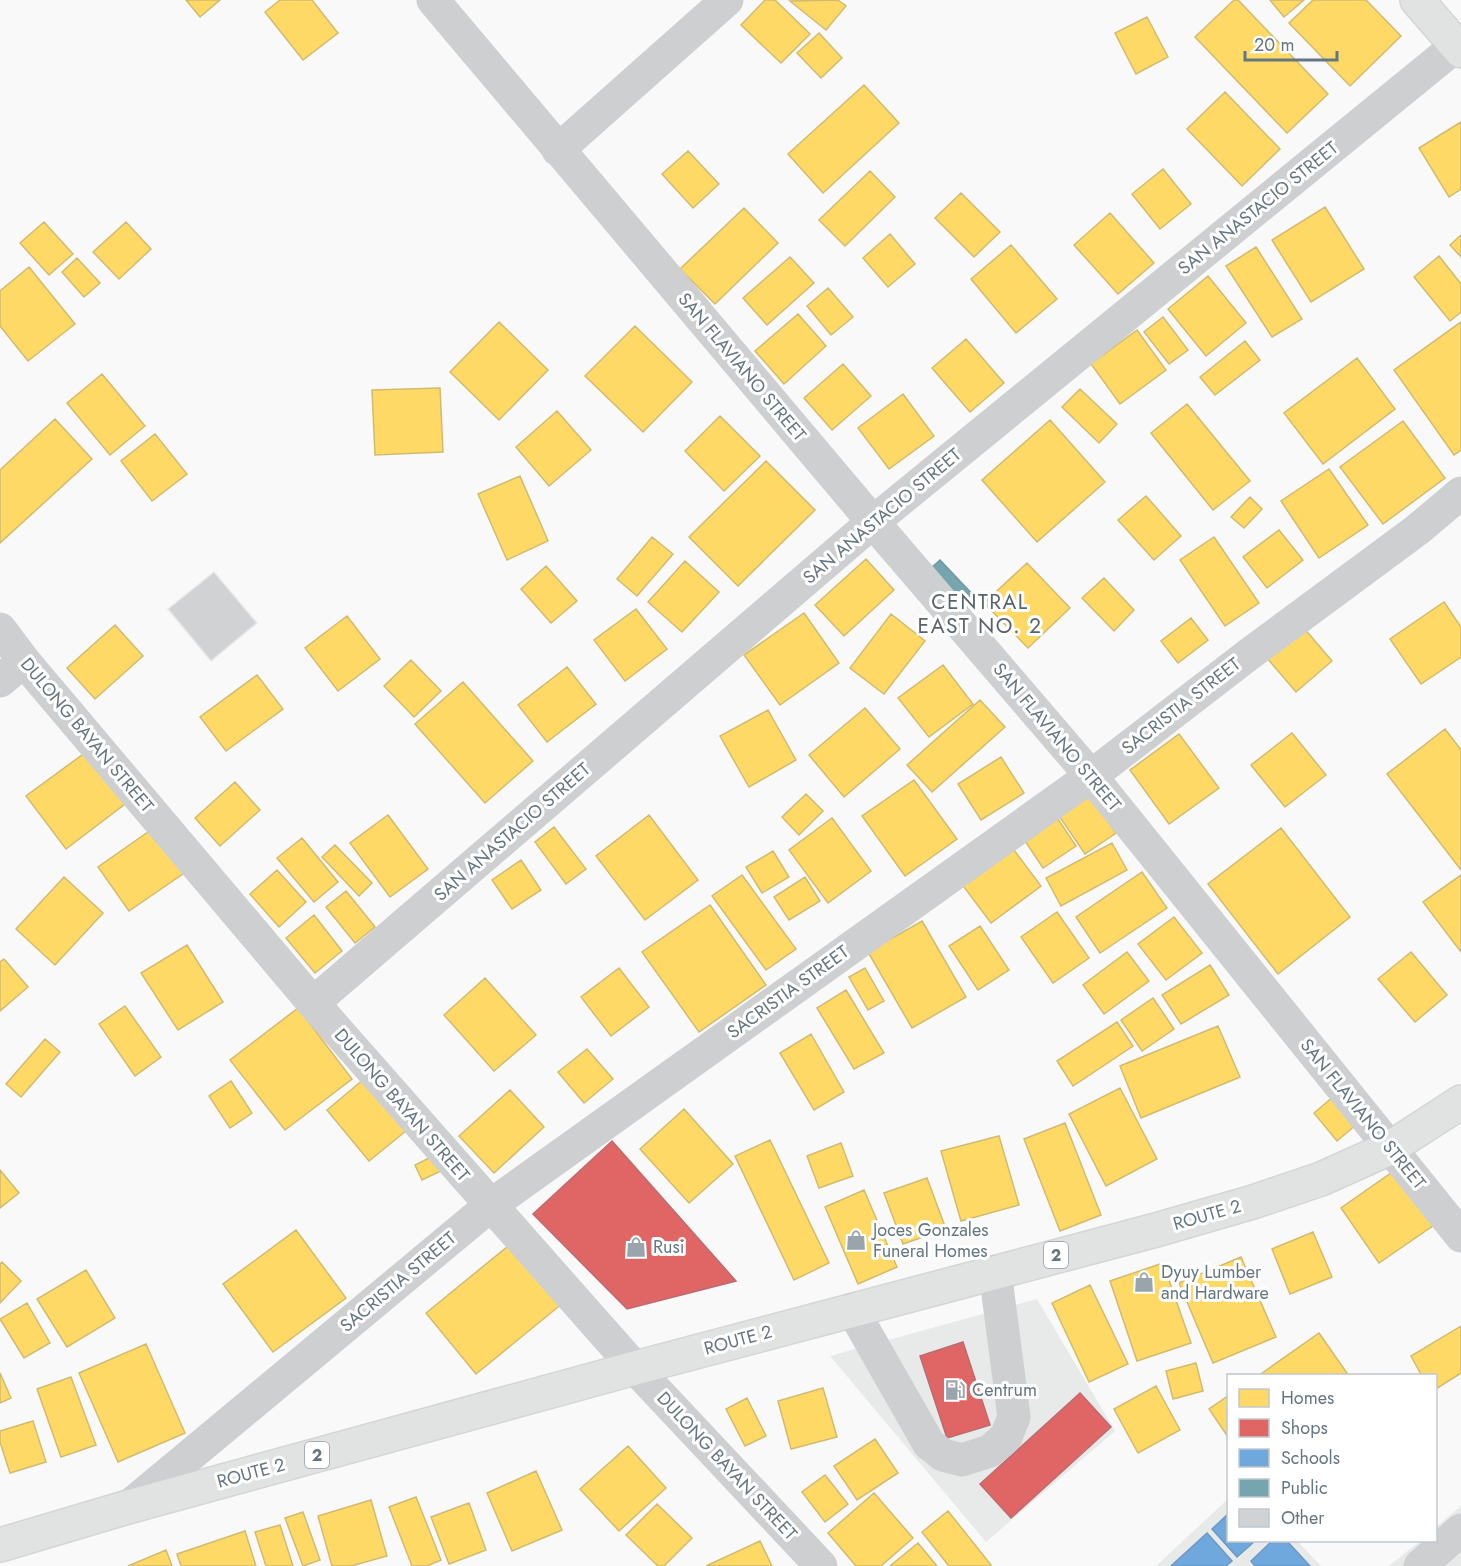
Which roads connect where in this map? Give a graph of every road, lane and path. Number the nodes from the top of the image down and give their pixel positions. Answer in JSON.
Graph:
{"nodes":[{"id":1,"x":433,"y":0,"type":"edge"},
{"id":2,"x":727,"y":0,"type":"edge"},
{"id":3,"x":1417,"y":0,"type":"edge"},
{"id":4,"x":1460,"y":46,"type":"edge"},
{"id":5,"x":558,"y":150,"type":"junction"},
{"id":6,"x":1461,"y":493,"type":"edge"},
{"id":7,"x":873,"y":522,"type":"junction"},
{"id":8,"x":0,"y":629,"type":"edge"},
{"id":9,"x":12,"y":671,"type":"edge"},
{"id":10,"x":1091,"y":776,"type":"junction"},
{"id":11,"x":313,"y":1003,"type":"junction"},
{"id":12,"x":1461,"y":1102,"type":"edge"},
{"id":13,"x":1390,"y":1148,"type":"junction"},
{"id":14,"x":491,"y":1205,"type":"junction"},
{"id":15,"x":1461,"y":1236,"type":"edge"},
{"id":16,"x":995,"y":1271,"type":"junction"},
{"id":17,"x":852,"y":1309,"type":"junction"},
{"id":18,"x":635,"y":1368,"type":"junction"},
{"id":19,"x":128,"y":1507,"type":"junction"},
{"id":20,"x":1461,"y":1530,"type":"edge"},
{"id":21,"x":0,"y":1545,"type":"edge"},
{"id":22,"x":821,"y":1566,"type":"edge"},
{"id":23,"x":1420,"y":1566,"type":"edge"}],
"edges":[{"from":1,"to":5,"type":"street","name":"SAN FLAVIANO STREET"},
{"from":2,"to":5,"type":"street"},
{"from":3,"to":4,"type":"main road"},
{"from":4,"to":7,"type":"street","name":"SAN ANASTACIO STREET"},
{"from":5,"to":7,"type":"street","name":"SAN FLAVIANO STREET"},
{"from":6,"to":10,"type":"street","name":"SACRISTIA STREET"},
{"from":7,"to":10,"type":"street","name":"SAN FLAVIANO STREET"},
{"from":7,"to":11,"type":"street","name":"SAN ANASTACIO STREET"},
{"from":8,"to":9,"type":"street","name":"DULONG BAYAN STREET"},
{"from":9,"to":11,"type":"street","name":"DULONG BAYAN STREET"},
{"from":10,"to":13,"type":"street","name":"SAN FLAVIANO STREET"},
{"from":10,"to":14,"type":"street","name":"SACRISTIA STREET"},
{"from":11,"to":14,"type":"street","name":"DULONG BAYAN STREET"},
{"from":12,"to":13,"type":"main road","name":"ROUTE 2","number":"2"},
{"from":13,"to":15,"type":"street","name":"SAN FLAVIANO STREET"},
{"from":13,"to":16,"type":"main road","name":"ROUTE 2","number":"2"},
{"from":14,"to":18,"type":"street","name":"DULONG BAYAN STREET"},
{"from":14,"to":19,"type":"street","name":"SACRISTIA STREET"},
{"from":16,"to":17,"type":"main road","name":"ROUTE 2","number":"2"},
{"from":16,"to":17,"type":"street"},
{"from":17,"to":18,"type":"main road","name":"ROUTE 2","number":"2"},
{"from":18,"to":19,"type":"main road","name":"ROUTE 2","number":"2"},
{"from":18,"to":22,"type":"street","name":"DULONG BAYAN STREET"},
{"from":19,"to":21,"type":"main road","name":"ROUTE 2","number":"2"},
{"from":20,"to":23,"type":"street"}]}
